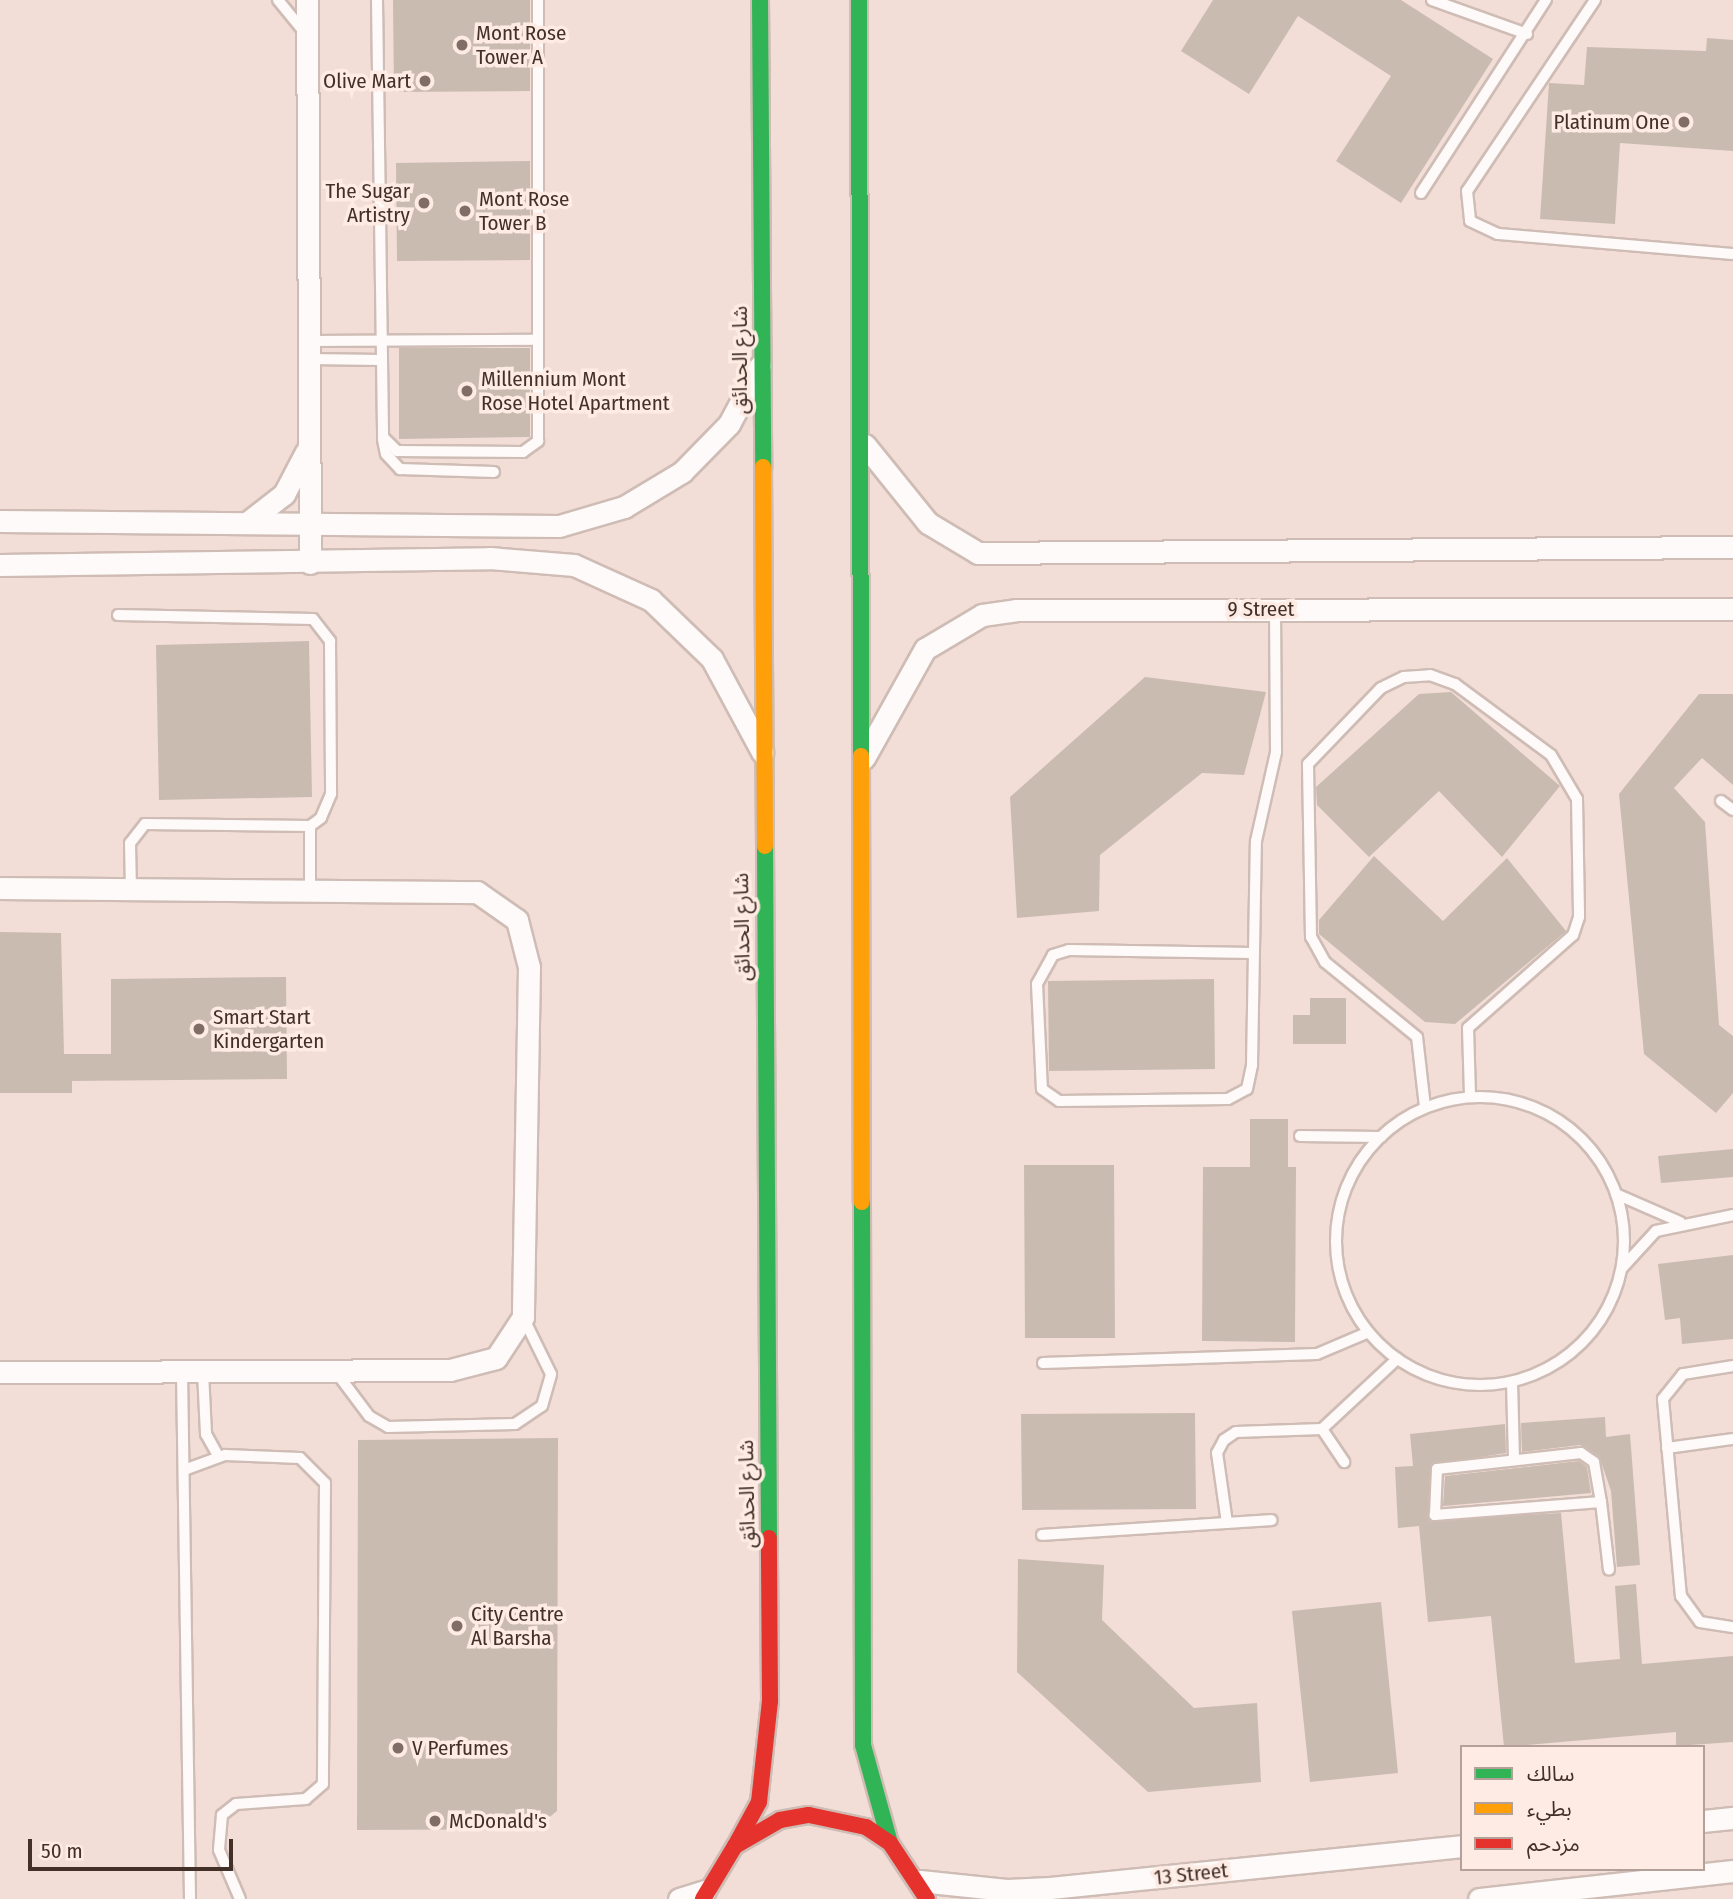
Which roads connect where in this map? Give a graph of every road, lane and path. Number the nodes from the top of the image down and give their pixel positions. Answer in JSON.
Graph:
{"nodes":[{"id":1,"x":278,"y":0,"type":"edge"},
{"id":2,"x":307,"y":0,"type":"edge"},
{"id":3,"x":377,"y":0,"type":"edge"},
{"id":4,"x":538,"y":0,"type":"edge"},
{"id":5,"x":760,"y":0,"type":"edge"},
{"id":6,"x":859,"y":0,"type":"edge"},
{"id":7,"x":1432,"y":0,"type":"edge"},
{"id":8,"x":1546,"y":0,"type":"edge"},
{"id":9,"x":1595,"y":0,"type":"edge"},
{"id":10,"x":1527,"y":34,"type":"junction"},
{"id":11,"x":308,"y":36,"type":"junction"},
{"id":12,"x":1421,"y":193,"type":"dead end"},
{"id":13,"x":1733,"y":254,"type":"edge"},
{"id":14,"x":538,"y":340,"type":"junction"},
{"id":15,"x":379,"y":343,"type":"junction"},
{"id":16,"x":310,"y":350,"type":"junction"},
{"id":17,"x":380,"y":360,"type":"junction"},
{"id":18,"x":761,"y":364,"type":"junction"},
{"id":19,"x":383,"y":437,"type":"junction"},
{"id":20,"x":309,"y":440,"type":"junction"},
{"id":21,"x":865,"y":445,"type":"junction"},
{"id":22,"x":494,"y":471,"type":"dead end"},
{"id":23,"x":0,"y":521,"type":"edge"},
{"id":24,"x":248,"y":522,"type":"junction"},
{"id":25,"x":310,"y":523,"type":"junction"},
{"id":26,"x":1733,"y":547,"type":"edge"},
{"id":27,"x":310,"y":563,"type":"junction"},
{"id":28,"x":0,"y":565,"type":"edge"},
{"id":29,"x":1733,"y":609,"type":"edge"},
{"id":30,"x":1275,"y":610,"type":"junction"},
{"id":31,"x":118,"y":615,"type":"dead end"},
{"id":32,"x":762,"y":752,"type":"junction"},
{"id":33,"x":864,"y":758,"type":"junction"},
{"id":34,"x":1721,"y":801,"type":"dead end"},
{"id":35,"x":1733,"y":810,"type":"edge"},
{"id":36,"x":310,"y":826,"type":"junction"},
{"id":37,"x":0,"y":888,"type":"edge"},
{"id":38,"x":310,"y":889,"type":"junction"},
{"id":39,"x":131,"y":890,"type":"junction"},
{"id":40,"x":1253,"y":953,"type":"junction"},
{"id":41,"x":1470,"y":1097,"type":"junction"},
{"id":42,"x":1425,"y":1107,"type":"junction"},
{"id":43,"x":1300,"y":1136,"type":"dead end"},
{"id":44,"x":1381,"y":1137,"type":"junction"},
{"id":45,"x":1616,"y":1194,"type":"junction"},
{"id":46,"x":1733,"y":1216,"type":"edge"},
{"id":47,"x":1680,"y":1222,"type":"junction"},
{"id":48,"x":1621,"y":1269,"type":"junction"},
{"id":49,"x":523,"y":1318,"type":"junction"},
{"id":50,"x":1369,"y":1332,"type":"junction"},
{"id":51,"x":1397,"y":1359,"type":"junction"},
{"id":52,"x":1043,"y":1363,"type":"dead end"},
{"id":53,"x":1733,"y":1366,"type":"edge"},
{"id":54,"x":336,"y":1371,"type":"junction"},
{"id":55,"x":0,"y":1372,"type":"edge"},
{"id":56,"x":193,"y":1372,"type":"junction"},
{"id":57,"x":1512,"y":1382,"type":"junction"},
{"id":58,"x":1322,"y":1429,"type":"junction"},
{"id":59,"x":1733,"y":1439,"type":"edge"},
{"id":60,"x":1667,"y":1448,"type":"junction"},
{"id":61,"x":218,"y":1456,"type":"junction"},
{"id":62,"x":1514,"y":1460,"type":"junction"},
{"id":63,"x":1344,"y":1462,"type":"dead end"},
{"id":64,"x":184,"y":1470,"type":"junction"},
{"id":65,"x":1601,"y":1502,"type":"junction"},
{"id":66,"x":1272,"y":1520,"type":"dead end"},
{"id":67,"x":1227,"y":1523,"type":"junction"},
{"id":68,"x":1042,"y":1535,"type":"dead end"},
{"id":69,"x":1609,"y":1570,"type":"dead end"},
{"id":70,"x":1733,"y":1626,"type":"edge"},
{"id":71,"x":1733,"y":1818,"type":"edge"},
{"id":72,"x":1705,"y":1821,"type":"edge"},
{"id":73,"x":890,"y":1843,"type":"junction"},
{"id":74,"x":735,"y":1846,"type":"junction"},
{"id":75,"x":1460,"y":1846,"type":"edge"},
{"id":76,"x":1733,"y":1871,"type":"edge"},
{"id":77,"x":924,"y":1890,"type":"edge"},
{"id":78,"x":704,"y":1895,"type":"edge"},
{"id":79,"x":190,"y":1899,"type":"edge"},
{"id":80,"x":240,"y":1899,"type":"edge"},
{"id":81,"x":679,"y":1899,"type":"edge"},
{"id":82,"x":1479,"y":1899,"type":"edge"}],
"edges":[{"from":1,"to":11,"type":"lane"},
{"from":2,"to":11,"type":"street"},
{"from":3,"to":15,"type":"lane"},
{"from":4,"to":14,"type":"lane"},
{"from":5,"to":18,"type":"street","name":"شارع الحدائق"},
{"from":6,"to":21,"type":"street"},
{"from":7,"to":10,"type":"lane"},
{"from":8,"to":10,"type":"lane"},
{"from":9,"to":13,"type":"lane"},
{"from":10,"to":12,"type":"lane"},
{"from":11,"to":16,"type":"street"},
{"from":14,"to":15,"type":"lane"},
{"from":14,"to":19,"type":"lane"},
{"from":15,"to":16,"type":"lane"},
{"from":15,"to":17,"type":"lane"},
{"from":16,"to":17,"type":"lane"},
{"from":16,"to":20,"type":"street"},
{"from":17,"to":19,"type":"lane"},
{"from":18,"to":25,"type":"street"},
{"from":18,"to":32,"type":"street","name":"شارع الحدائق"},
{"from":19,"to":22,"type":"lane"},
{"from":20,"to":24,"type":"street"},
{"from":20,"to":25,"type":"street"},
{"from":21,"to":26,"type":"street"},
{"from":21,"to":33,"type":"street"},
{"from":23,"to":24,"type":"street"},
{"from":24,"to":25,"type":"street"},
{"from":25,"to":27,"type":"street"},
{"from":27,"to":28,"type":"street"},
{"from":27,"to":32,"type":"street"},
{"from":29,"to":30,"type":"street","name":"9 Street"},
{"from":30,"to":33,"type":"street","name":"9 Street"},
{"from":30,"to":40,"type":"lane"},
{"from":31,"to":36,"type":"lane"},
{"from":32,"to":74,"type":"street","name":"شارع الحدائق"},
{"from":33,"to":73,"type":"street"},
{"from":34,"to":35,"type":"lane"},
{"from":36,"to":38,"type":"lane"},
{"from":36,"to":39,"type":"lane"},
{"from":37,"to":39,"type":"street"},
{"from":38,"to":39,"type":"street"},
{"from":38,"to":49,"type":"street"},
{"from":40,"to":40,"type":"lane"},
{"from":41,"to":42,"type":"lane"},
{"from":41,"to":42,"type":"lane"},
{"from":41,"to":45,"type":"lane"},
{"from":42,"to":44,"type":"lane"},
{"from":43,"to":44,"type":"lane"},
{"from":44,"to":50,"type":"lane"},
{"from":45,"to":47,"type":"lane"},
{"from":45,"to":48,"type":"lane"},
{"from":46,"to":47,"type":"lane"},
{"from":47,"to":48,"type":"lane"},
{"from":48,"to":57,"type":"lane"},
{"from":49,"to":54,"type":"street"},
{"from":49,"to":54,"type":"lane"},
{"from":50,"to":51,"type":"lane"},
{"from":50,"to":52,"type":"lane"},
{"from":51,"to":57,"type":"lane"},
{"from":51,"to":58,"type":"lane"},
{"from":53,"to":60,"type":"lane"},
{"from":54,"to":56,"type":"street"},
{"from":55,"to":56,"type":"street"},
{"from":56,"to":61,"type":"lane"},
{"from":56,"to":64,"type":"lane"},
{"from":57,"to":62,"type":"lane"},
{"from":58,"to":63,"type":"lane"},
{"from":58,"to":67,"type":"lane"},
{"from":59,"to":60,"type":"lane"},
{"from":60,"to":70,"type":"lane"},
{"from":61,"to":64,"type":"lane"},
{"from":61,"to":80,"type":"lane"},
{"from":62,"to":65,"type":"lane"},
{"from":62,"to":65,"type":"lane"},
{"from":64,"to":79,"type":"lane"},
{"from":65,"to":69,"type":"lane"},
{"from":66,"to":67,"type":"lane"},
{"from":67,"to":68,"type":"lane"},
{"from":71,"to":72,"type":"street"},
{"from":73,"to":74,"type":"street"},
{"from":73,"to":77,"type":"street"},
{"from":74,"to":78,"type":"street","name":"شارع الحدائق"},
{"from":75,"to":77,"type":"street","name":"13 Street"},
{"from":76,"to":82,"type":"street"},
{"from":78,"to":81,"type":"street"}]}
